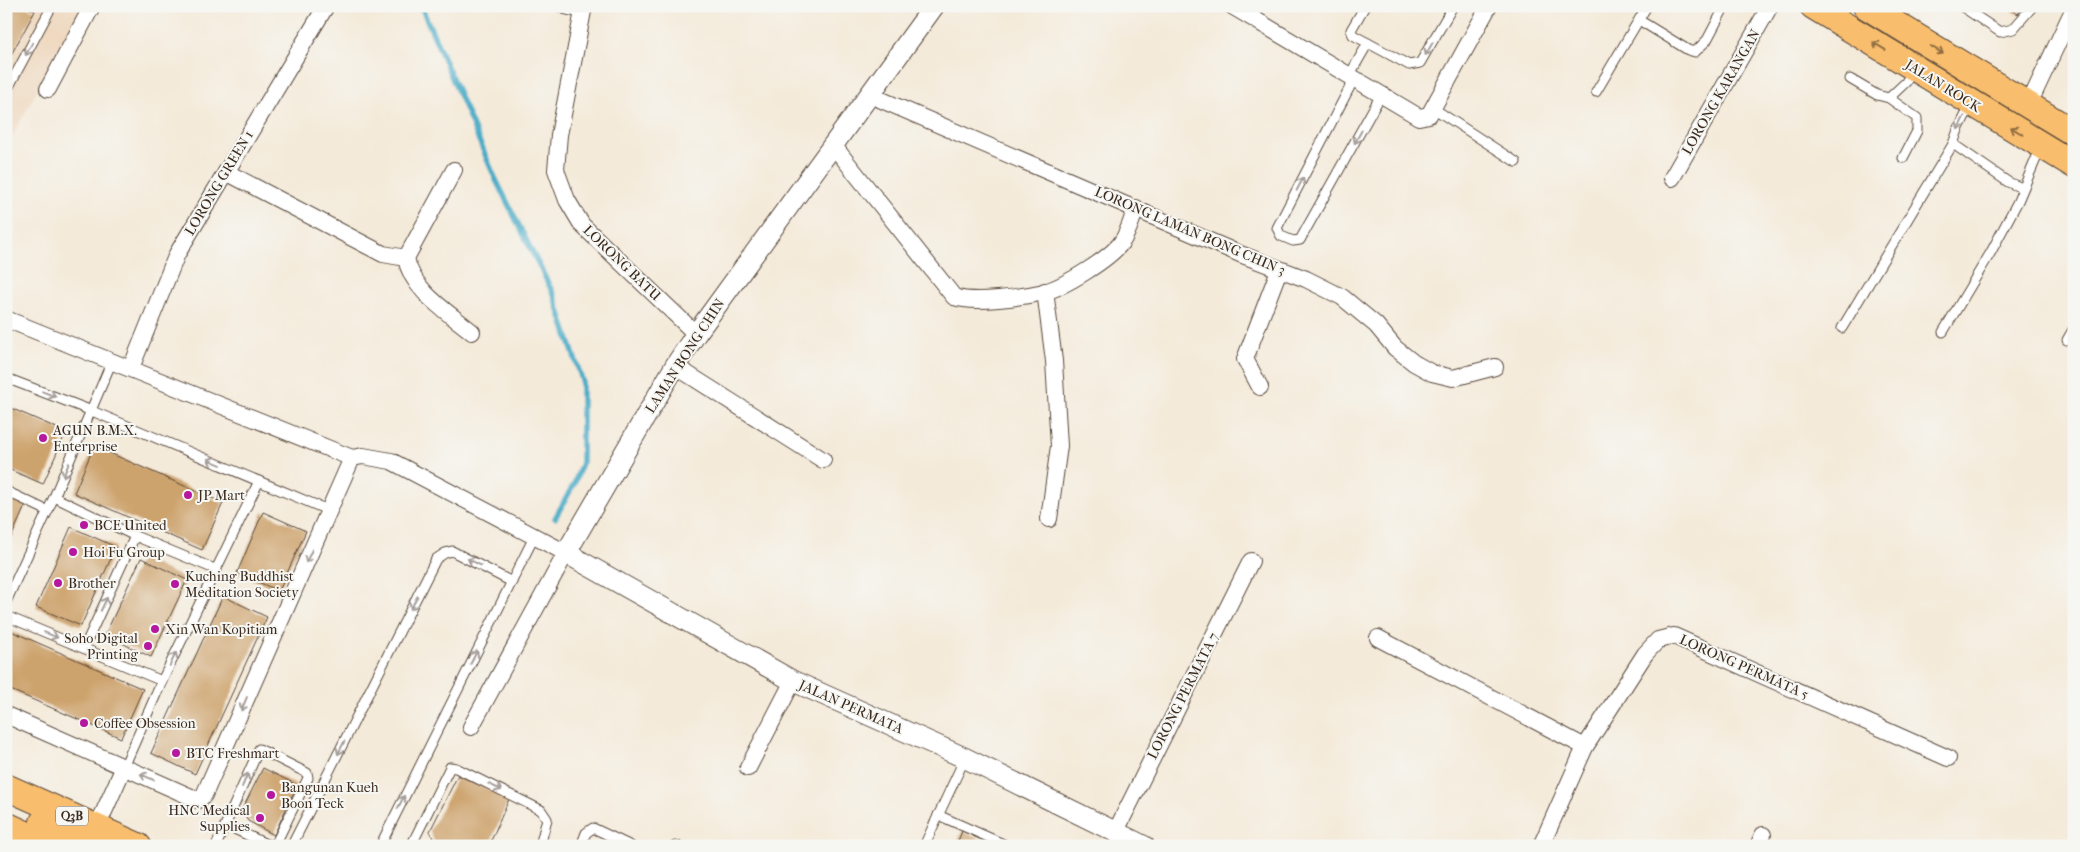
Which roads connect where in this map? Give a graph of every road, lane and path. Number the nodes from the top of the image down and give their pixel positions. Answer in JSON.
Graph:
{"nodes":[{"id":1,"x":52,"y":6,"type":"edge"},
{"id":2,"x":92,"y":6,"type":"edge"},
{"id":3,"x":326,"y":6,"type":"edge"},
{"id":4,"x":565,"y":6,"type":"edge"},
{"id":5,"x":934,"y":6,"type":"edge"},
{"id":6,"x":1232,"y":6,"type":"edge"},
{"id":7,"x":1365,"y":6,"type":"edge"},
{"id":8,"x":1453,"y":6,"type":"edge"},
{"id":9,"x":1489,"y":6,"type":"edge"},
{"id":10,"x":1647,"y":6,"type":"edge"},
{"id":11,"x":1725,"y":6,"type":"edge"},
{"id":12,"x":1770,"y":6,"type":"edge"},
{"id":13,"x":1813,"y":6,"type":"edge"},
{"id":14,"x":1866,"y":6,"type":"edge"},
{"id":15,"x":1960,"y":6,"type":"edge"},
{"id":16,"x":2033,"y":6,"type":"edge"},
{"id":17,"x":583,"y":8,"type":"edge"},
{"id":18,"x":2074,"y":8,"type":"edge"},
{"id":19,"x":1639,"y":20,"type":"junction"},
{"id":20,"x":1368,"y":43,"type":"junction"},
{"id":21,"x":1914,"y":67,"type":"junction"},
{"id":22,"x":1352,"y":77,"type":"junction"},
{"id":23,"x":1850,"y":79,"type":"dead end"},
{"id":24,"x":48,"y":89,"type":"dead end"},
{"id":25,"x":6,"y":92,"type":"edge"},
{"id":26,"x":1596,"y":92,"type":"dead end"},
{"id":27,"x":870,"y":94,"type":"junction"},
{"id":28,"x":1381,"y":95,"type":"junction"},
{"id":29,"x":1889,"y":98,"type":"junction"},
{"id":30,"x":1972,"y":103,"type":"junction"},
{"id":31,"x":2028,"y":106,"type":"junction"},
{"id":32,"x":1433,"y":108,"type":"junction"},
{"id":33,"x":2074,"y":133,"type":"edge"},
{"id":34,"x":1953,"y":144,"type":"junction"},
{"id":35,"x":833,"y":145,"type":"junction"},
{"id":36,"x":2041,"y":146,"type":"junction"},
{"id":37,"x":1903,"y":158,"type":"dead end"},
{"id":38,"x":1516,"y":162,"type":"dead end"},
{"id":39,"x":2074,"y":165,"type":"edge"},
{"id":40,"x":454,"y":170,"type":"dead end"},
{"id":41,"x":226,"y":172,"type":"junction"},
{"id":42,"x":1672,"y":178,"type":"dead end"},
{"id":43,"x":2022,"y":188,"type":"junction"},
{"id":44,"x":1136,"y":208,"type":"junction"},
{"id":45,"x":406,"y":258,"type":"junction"},
{"id":46,"x":1279,"y":270,"type":"junction"},
{"id":47,"x":1045,"y":292,"type":"junction"},
{"id":48,"x":6,"y":319,"type":"edge"},
{"id":49,"x":1842,"y":328,"type":"dead end"},
{"id":50,"x":2074,"y":328,"type":"edge"},
{"id":51,"x":472,"y":332,"type":"dead end"},
{"id":52,"x":1943,"y":332,"type":"dead end"},
{"id":53,"x":696,"y":334,"type":"junction"},
{"id":54,"x":2067,"y":340,"type":"dead end"},
{"id":55,"x":112,"y":361,"type":"junction"},
{"id":56,"x":674,"y":366,"type":"junction"},
{"id":57,"x":131,"y":368,"type":"junction"},
{"id":58,"x":1494,"y":368,"type":"dead end"},
{"id":59,"x":6,"y":378,"type":"edge"},
{"id":60,"x":1260,"y":387,"type":"dead end"},
{"id":61,"x":92,"y":411,"type":"junction"},
{"id":62,"x":352,"y":458,"type":"junction"},
{"id":63,"x":823,"y":460,"type":"dead end"},
{"id":64,"x":259,"y":481,"type":"junction"},
{"id":65,"x":6,"y":492,"type":"edge"},
{"id":66,"x":54,"y":497,"type":"junction"},
{"id":67,"x":48,"y":511,"type":"junction"},
{"id":68,"x":330,"y":511,"type":"junction"},
{"id":69,"x":1049,"y":519,"type":"dead end"},
{"id":70,"x":135,"y":536,"type":"junction"},
{"id":71,"x":534,"y":537,"type":"junction"},
{"id":72,"x":566,"y":553,"type":"junction"},
{"id":73,"x":1251,"y":561,"type":"dead end"},
{"id":74,"x":217,"y":570,"type":"junction"},
{"id":75,"x":512,"y":582,"type":"junction"},
{"id":76,"x":6,"y":602,"type":"edge"},
{"id":77,"x":6,"y":616,"type":"edge"},
{"id":78,"x":1378,"y":638,"type":"dead end"},
{"id":79,"x":84,"y":648,"type":"junction"},
{"id":80,"x":162,"y":681,"type":"junction"},
{"id":81,"x":793,"y":681,"type":"junction"},
{"id":82,"x":6,"y":715,"type":"edge"},
{"id":83,"x":471,"y":727,"type":"dead end"},
{"id":84,"x":1585,"y":747,"type":"junction"},
{"id":85,"x":964,"y":758,"type":"junction"},
{"id":86,"x":1948,"y":758,"type":"dead end"},
{"id":87,"x":124,"y":766,"type":"junction"},
{"id":88,"x":748,"y":768,"type":"dead end"},
{"id":89,"x":6,"y":787,"type":"edge"},
{"id":90,"x":6,"y":804,"type":"edge"},
{"id":91,"x":938,"y":816,"type":"junction"},
{"id":92,"x":6,"y":825,"type":"edge"},
{"id":93,"x":226,"y":825,"type":"junction"},
{"id":94,"x":1116,"y":831,"type":"junction"},
{"id":95,"x":94,"y":837,"type":"edge"},
{"id":96,"x":52,"y":846,"type":"edge"},
{"id":97,"x":138,"y":846,"type":"edge"},
{"id":98,"x":216,"y":846,"type":"edge"},
{"id":99,"x":293,"y":846,"type":"edge"},
{"id":100,"x":380,"y":846,"type":"edge"},
{"id":101,"x":411,"y":846,"type":"edge"},
{"id":102,"x":540,"y":846,"type":"edge"},
{"id":103,"x":580,"y":846,"type":"edge"},
{"id":104,"x":631,"y":846,"type":"edge"},
{"id":105,"x":924,"y":846,"type":"edge"},
{"id":106,"x":1008,"y":846,"type":"edge"},
{"id":107,"x":1144,"y":846,"type":"edge"},
{"id":108,"x":1541,"y":846,"type":"edge"}],
"edges":[{"from":1,"to":25,"type":"lane","one_way":true},
{"from":2,"to":24,"type":"street"},
{"from":3,"to":41,"type":"street","name":"LORONG GREEN 1"},
{"from":4,"to":17,"type":"street"},
{"from":5,"to":27,"type":"street","name":"LAMAN BONG CHIN"},
{"from":6,"to":22,"type":"street"},
{"from":7,"to":20,"type":"lane"},
{"from":8,"to":20,"type":"lane","one_way":true},
{"from":9,"to":32,"type":"street"},
{"from":10,"to":19,"type":"lane"},
{"from":11,"to":19,"type":"lane"},
{"from":12,"to":42,"type":"street","name":"LORONG KARANGAN"},
{"from":21,"to":13,"type":"main road","name":"JALAN ROCK","one_way":true},
{"from":14,"to":31,"type":"main road","name":"JALAN ROCK","one_way":true},
{"from":15,"to":16,"type":"lane"},
{"from":17,"to":53,"type":"street","name":"LORONG BATU"},
{"from":18,"to":31,"type":"street"},
{"from":19,"to":26,"type":"lane"},
{"from":20,"to":22,"type":"lane"},
{"from":21,"to":29,"type":"lane"},
{"from":21,"to":30,"type":"main road","name":"JALAN ROCK"},
{"from":22,"to":28,"type":"street"},
{"from":28,"to":22,"type":"lane","one_way":true},
{"from":23,"to":29,"type":"lane"},
{"from":27,"to":35,"type":"street","name":"LAMAN BONG CHIN"},
{"from":27,"to":44,"type":"street","name":"LORONG LAMAN BONG CHIN 3"},
{"from":28,"to":32,"type":"street"},
{"from":29,"to":37,"type":"lane"},
{"from":30,"to":34,"type":"lane","one_way":true},
{"from":36,"to":30,"type":"main road","name":"JALAN ROCK","one_way":true},
{"from":31,"to":33,"type":"main road","name":"JALAN ROCK"},
{"from":32,"to":38,"type":"lane"},
{"from":34,"to":43,"type":"lane"},
{"from":34,"to":49,"type":"lane"},
{"from":35,"to":47,"type":"street"},
{"from":35,"to":53,"type":"street","name":"LAMAN BONG CHIN"},
{"from":36,"to":39,"type":"main road","name":"JALAN ROCK"},
{"from":36,"to":43,"type":"lane"},
{"from":40,"to":45,"type":"street"},
{"from":41,"to":45,"type":"street"},
{"from":41,"to":57,"type":"street","name":"LORONG GREEN 1"},
{"from":43,"to":52,"type":"lane"},
{"from":44,"to":46,"type":"street","name":"LORONG LAMAN BONG CHIN 3"},
{"from":44,"to":47,"type":"street"},
{"from":45,"to":51,"type":"street"},
{"from":46,"to":58,"type":"street","name":"LORONG LAMAN BONG CHIN 3"},
{"from":46,"to":60,"type":"street"},
{"from":47,"to":69,"type":"street"},
{"from":48,"to":55,"type":"street"},
{"from":50,"to":54,"type":"lane"},
{"from":53,"to":56,"type":"street","name":"LAMAN BONG CHIN"},
{"from":55,"to":57,"type":"street"},
{"from":55,"to":61,"type":"lane"},
{"from":56,"to":63,"type":"street"},
{"from":56,"to":72,"type":"street","name":"LAMAN BONG CHIN"},
{"from":57,"to":62,"type":"street"},
{"from":59,"to":61,"type":"lane","one_way":true},
{"from":64,"to":61,"type":"lane","one_way":true},
{"from":61,"to":66,"type":"lane","one_way":true},
{"from":62,"to":68,"type":"street"},
{"from":62,"to":71,"type":"street"},
{"from":64,"to":68,"type":"lane"},
{"from":64,"to":74,"type":"lane"},
{"from":65,"to":67,"type":"lane"},
{"from":66,"to":67,"type":"lane"},
{"from":66,"to":70,"type":"lane"},
{"from":67,"to":76,"type":"lane"},
{"from":68,"to":87,"type":"street","one_way":true},
{"from":70,"to":74,"type":"lane"},
{"from":79,"to":70,"type":"lane","one_way":true},
{"from":71,"to":72,"type":"street"},
{"from":71,"to":75,"type":"lane"},
{"from":72,"to":81,"type":"street","name":"JALAN PERMATA"},
{"from":72,"to":83,"type":"street","name":"LAMAN BONG CHIN"},
{"from":73,"to":94,"type":"street","name":"LORONG PERMATA 7"},
{"from":80,"to":74,"type":"lane","one_way":true},
{"from":75,"to":99,"type":"lane","one_way":true},
{"from":100,"to":75,"type":"lane","one_way":true},
{"from":77,"to":79,"type":"lane","one_way":true},
{"from":78,"to":84,"type":"street"},
{"from":79,"to":80,"type":"lane"},
{"from":80,"to":87,"type":"lane"},
{"from":81,"to":85,"type":"street","name":"JALAN PERMATA"},
{"from":81,"to":88,"type":"street"},
{"from":82,"to":87,"type":"street"},
{"from":84,"to":86,"type":"street","name":"LORONG PERMATA 5"},
{"from":84,"to":108,"type":"street","name":"LORONG PERMATA 5"},
{"from":85,"to":91,"type":"lane"},
{"from":85,"to":94,"type":"street","name":"JALAN PERMATA"},
{"from":87,"to":95,"type":"street"},
{"from":89,"to":95,"type":"main road","number":"Q3B"},
{"from":90,"to":95,"type":"main road"},
{"from":91,"to":105,"type":"lane"},
{"from":91,"to":106,"type":"lane"},
{"from":92,"to":96,"type":"main road"},
{"from":93,"to":93,"type":"lane","one_way":true},
{"from":93,"to":98,"type":"lane"},
{"from":94,"to":107,"type":"street","name":"JALAN PERMATA"},
{"from":95,"to":97,"type":"main road","number":"Q3B"},
{"from":101,"to":102,"type":"lane","one_way":true},
{"from":103,"to":104,"type":"lane"}]}
